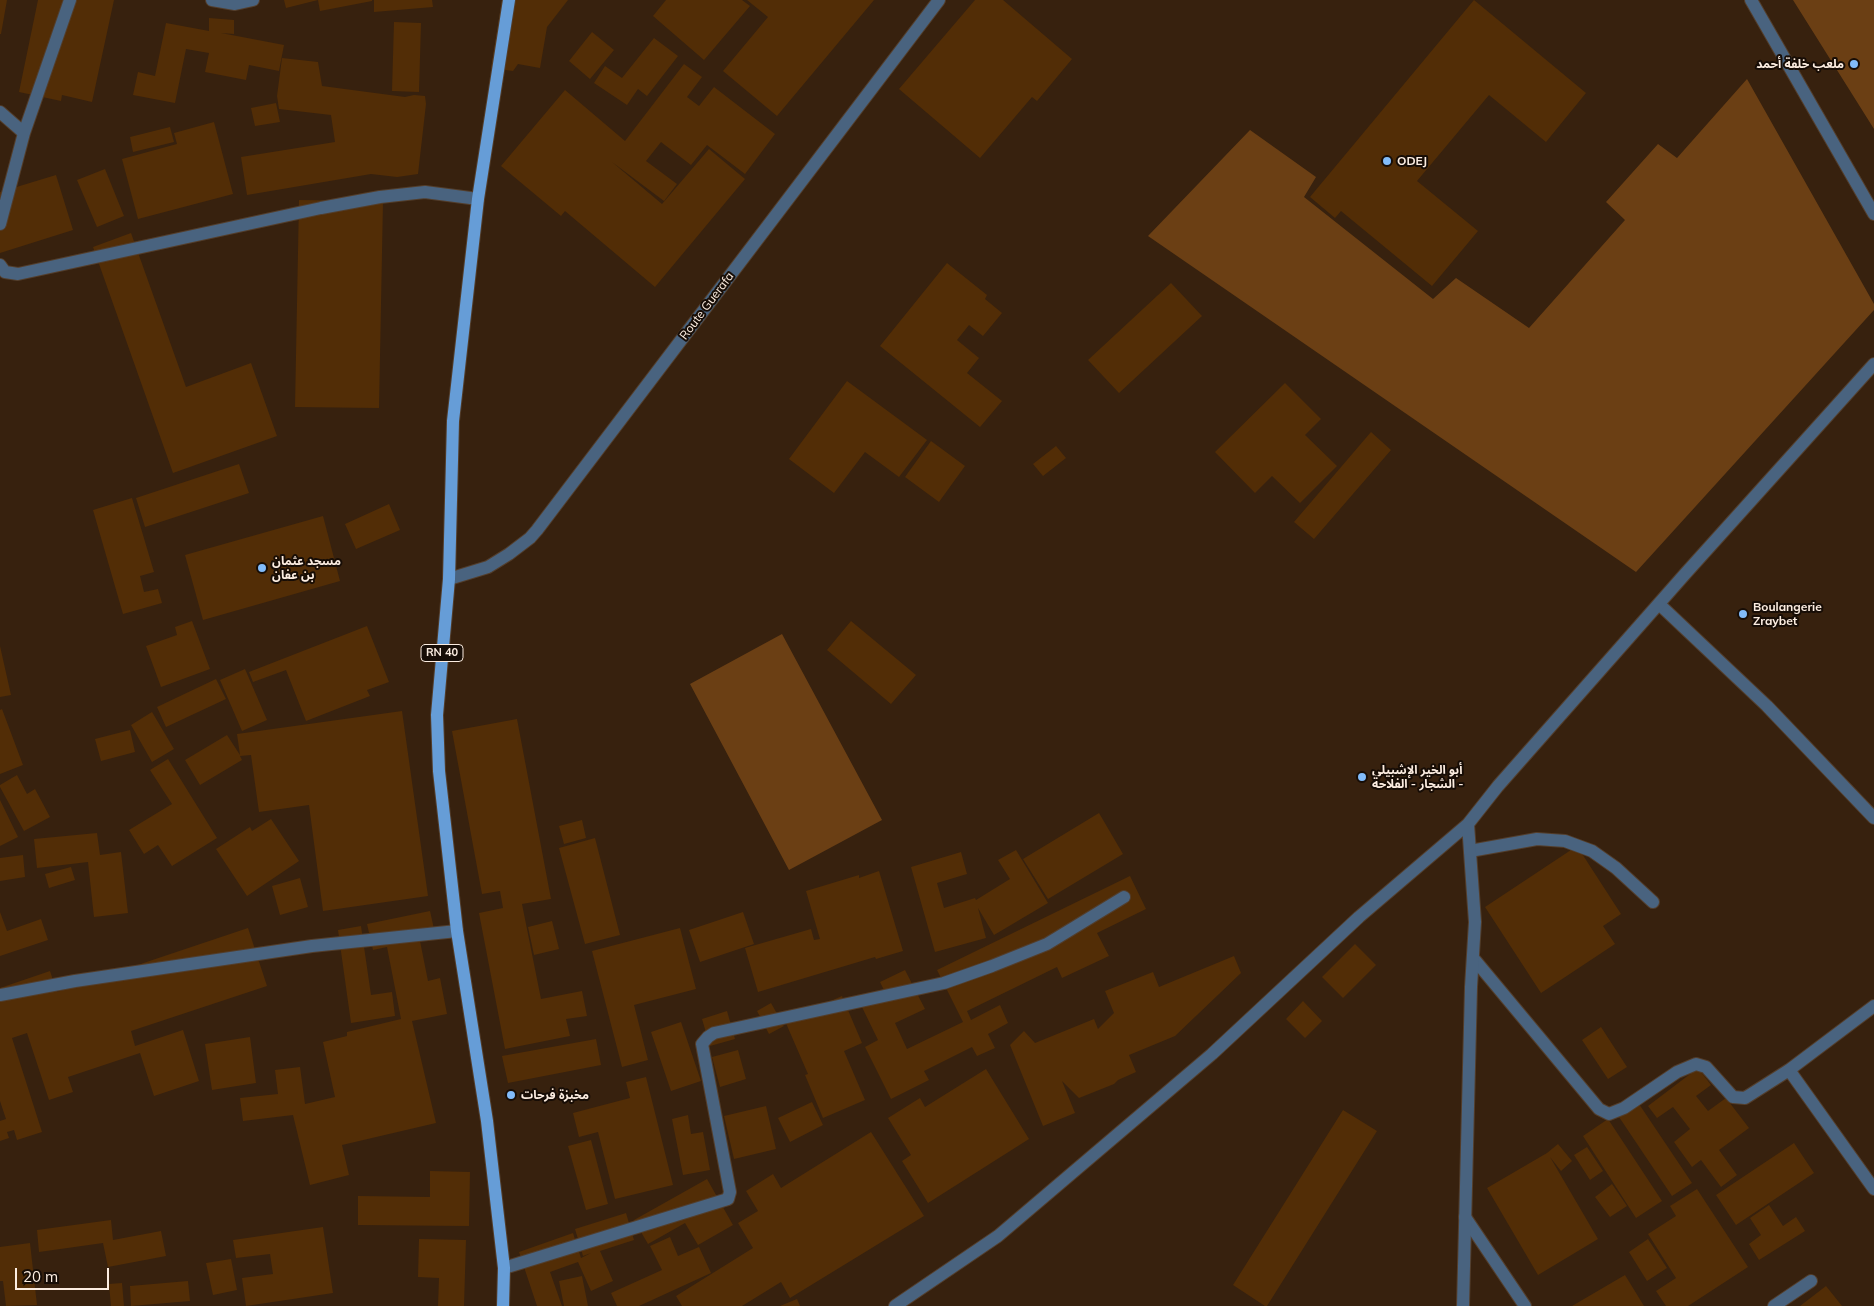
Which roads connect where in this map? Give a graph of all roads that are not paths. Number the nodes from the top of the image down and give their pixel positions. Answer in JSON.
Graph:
{"nodes":[{"id":1,"x":70,"y":0,"type":"edge"},
{"id":2,"x":212,"y":0,"type":"edge"},
{"id":3,"x":253,"y":0,"type":"edge"},
{"id":4,"x":509,"y":0,"type":"edge"},
{"id":5,"x":939,"y":0,"type":"edge"},
{"id":6,"x":1751,"y":0,"type":"edge"},
{"id":7,"x":0,"y":112,"type":"edge"},
{"id":8,"x":24,"y":133,"type":"junction"},
{"id":9,"x":478,"y":199,"type":"junction"},
{"id":10,"x":1874,"y":214,"type":"edge"},
{"id":11,"x":0,"y":224,"type":"edge"},
{"id":12,"x":0,"y":265,"type":"edge"},
{"id":13,"x":1874,"y":364,"type":"edge"},
{"id":14,"x":449,"y":579,"type":"junction"},
{"id":15,"x":1659,"y":604,"type":"junction"},
{"id":16,"x":1872,"y":813,"type":"edge"},
{"id":17,"x":1468,"y":824,"type":"junction"},
{"id":18,"x":1470,"y":851,"type":"junction"},
{"id":19,"x":1124,"y":897,"type":"dead end"},
{"id":20,"x":1653,"y":902,"type":"dead end"},
{"id":21,"x":457,"y":931,"type":"junction"},
{"id":22,"x":1474,"y":959,"type":"junction"},
{"id":23,"x":0,"y":995,"type":"edge"},
{"id":24,"x":1874,"y":1006,"type":"edge"},
{"id":25,"x":1789,"y":1070,"type":"junction"},
{"id":26,"x":1874,"y":1189,"type":"edge"},
{"id":27,"x":1465,"y":1217,"type":"junction"},
{"id":28,"x":504,"y":1268,"type":"junction"},
{"id":29,"x":1811,"y":1281,"type":"dead end"},
{"id":30,"x":503,"y":1306,"type":"edge"},
{"id":31,"x":895,"y":1306,"type":"edge"},
{"id":32,"x":1463,"y":1306,"type":"edge"},
{"id":33,"x":1525,"y":1306,"type":"edge"},
{"id":34,"x":1774,"y":1306,"type":"edge"}],
"edges":[{"from":1,"to":8,"type":"street"},
{"from":2,"to":3,"type":"street"},
{"from":4,"to":9,"type":"main road","number":"RN 40"},
{"from":5,"to":14,"type":"street","name":"Route Guerafa"},
{"from":6,"to":10,"type":"street"},
{"from":7,"to":8,"type":"street"},
{"from":8,"to":11,"type":"street"},
{"from":9,"to":12,"type":"street"},
{"from":9,"to":14,"type":"main road","number":"RN 40"},
{"from":13,"to":15,"type":"street"},
{"from":14,"to":21,"type":"main road","number":"RN 40"},
{"from":15,"to":16,"type":"street"},
{"from":15,"to":17,"type":"street"},
{"from":17,"to":18,"type":"street"},
{"from":17,"to":31,"type":"street"},
{"from":18,"to":20,"type":"street"},
{"from":18,"to":22,"type":"street"},
{"from":19,"to":28,"type":"street"},
{"from":21,"to":23,"type":"street"},
{"from":21,"to":28,"type":"main road","number":"RN 40"},
{"from":22,"to":25,"type":"street"},
{"from":22,"to":27,"type":"street"},
{"from":24,"to":25,"type":"street"},
{"from":25,"to":26,"type":"street"},
{"from":27,"to":32,"type":"street"},
{"from":27,"to":33,"type":"street"},
{"from":28,"to":30,"type":"main road","number":"RN 40"},
{"from":29,"to":34,"type":"street"}]}
